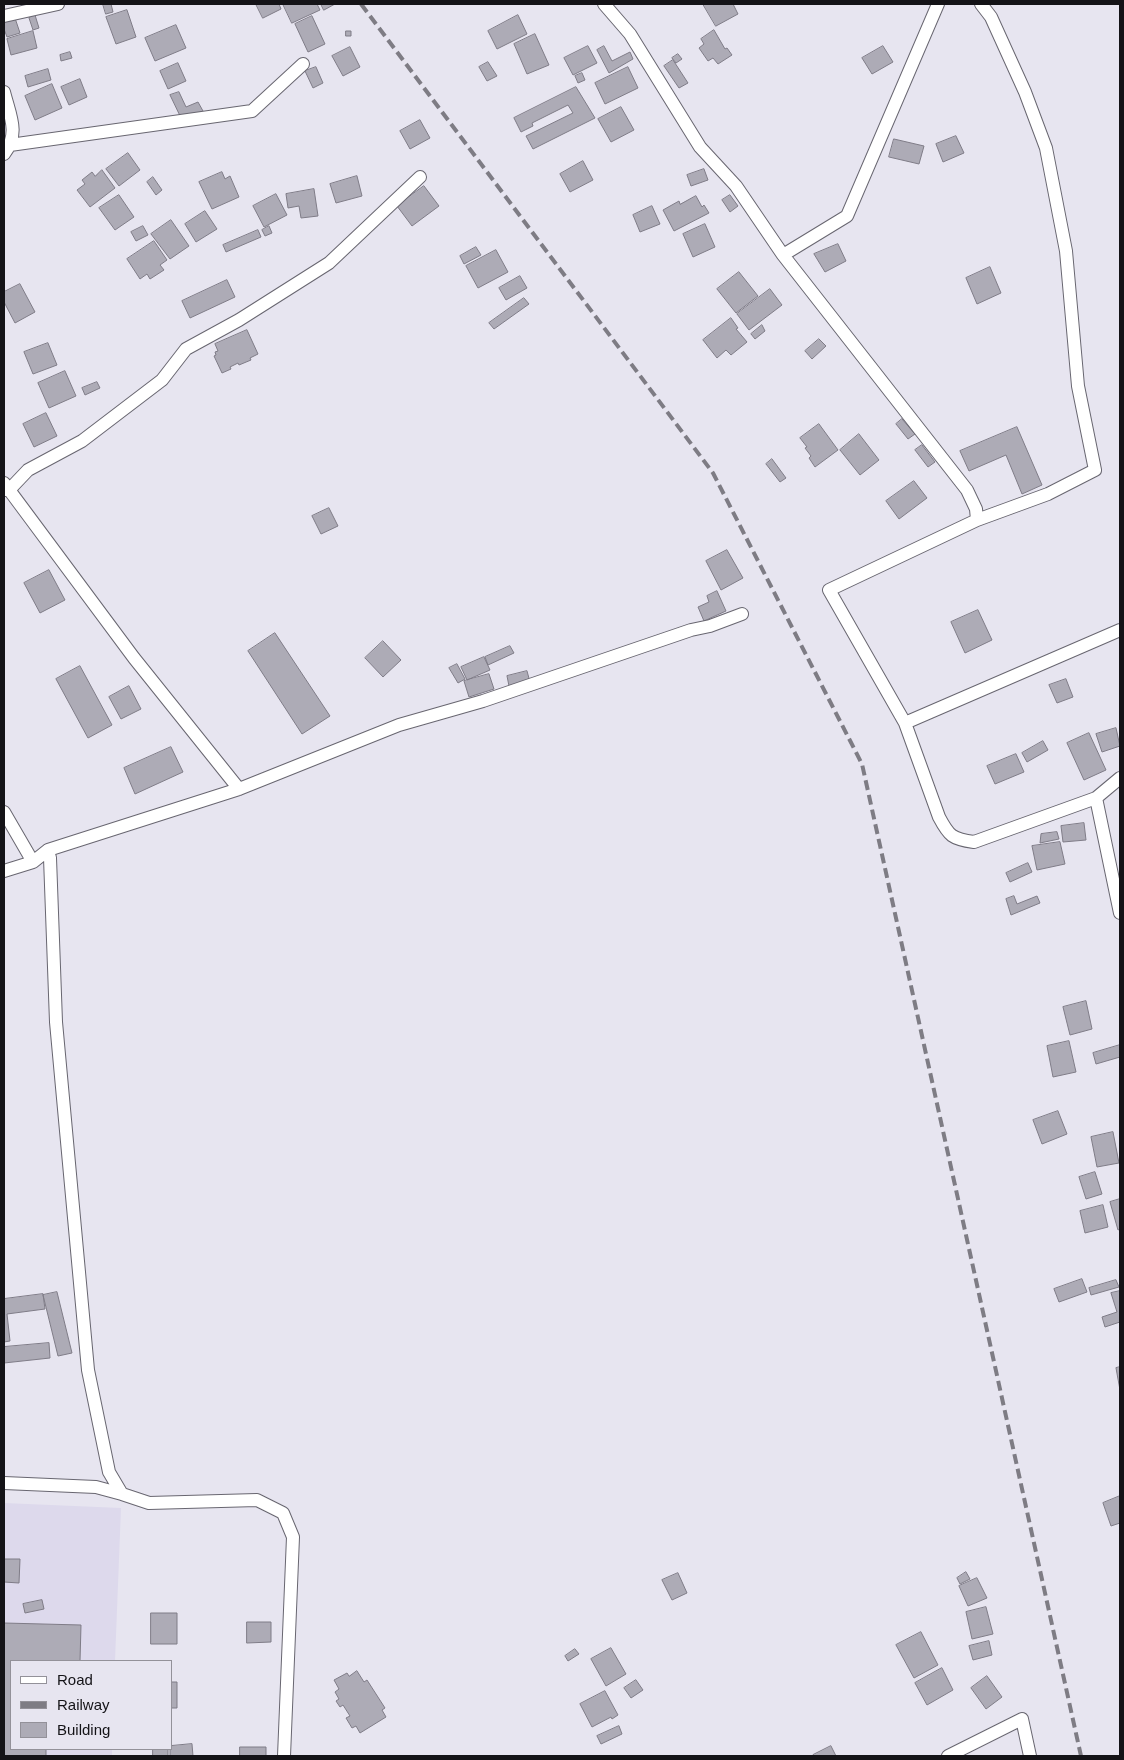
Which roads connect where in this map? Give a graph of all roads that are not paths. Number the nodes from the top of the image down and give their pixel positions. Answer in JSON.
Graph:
{"nodes":[{"id":1,"x":58,"y":4,"type":"edge"},
{"id":2,"x":604,"y":4,"type":"edge"},
{"id":3,"x":938,"y":4,"type":"edge"},
{"id":4,"x":981,"y":4,"type":"edge"},
{"id":5,"x":4,"y":16,"type":"edge"},
{"id":6,"x":304,"y":64,"type":"dead end"},
{"id":7,"x":4,"y":92,"type":"edge"},
{"id":8,"x":7,"y":150,"type":"edge"},
{"id":9,"x":420,"y":177,"type":"dead end"},
{"id":10,"x":783,"y":255,"type":"junction"},
{"id":11,"x":5,"y":488,"type":"edge"},
{"id":12,"x":977,"y":520,"type":"junction"},
{"id":13,"x":742,"y":614,"type":"dead end"},
{"id":14,"x":1120,"y":630,"type":"edge"},
{"id":15,"x":905,"y":723,"type":"junction"},
{"id":16,"x":1120,"y":778,"type":"edge"},
{"id":17,"x":239,"y":789,"type":"junction"},
{"id":18,"x":1096,"y":798,"type":"junction"},
{"id":19,"x":4,"y":812,"type":"edge"},
{"id":20,"x":48,"y":850,"type":"junction"},
{"id":21,"x":34,"y":862,"type":"junction"},
{"id":22,"x":4,"y":871,"type":"edge"},
{"id":23,"x":1120,"y":913,"type":"edge"},
{"id":24,"x":4,"y":1483,"type":"edge"},
{"id":25,"x":122,"y":1494,"type":"junction"},
{"id":26,"x":284,"y":1756,"type":"edge"},
{"id":27,"x":948,"y":1756,"type":"edge"},
{"id":28,"x":1030,"y":1756,"type":"edge"}],
"edges":[{"from":1,"to":5,"type":"street"},
{"from":2,"to":10,"type":"street"},
{"from":3,"to":10,"type":"street"},
{"from":4,"to":12,"type":"street"},
{"from":6,"to":8,"type":"street"},
{"from":7,"to":8,"type":"street"},
{"from":9,"to":11,"type":"street"},
{"from":10,"to":12,"type":"street"},
{"from":11,"to":17,"type":"street"},
{"from":12,"to":15,"type":"street"},
{"from":13,"to":17,"type":"street"},
{"from":14,"to":15,"type":"street"},
{"from":15,"to":18,"type":"street"},
{"from":16,"to":18,"type":"street"},
{"from":17,"to":20,"type":"street"},
{"from":18,"to":23,"type":"street"},
{"from":19,"to":21,"type":"street"},
{"from":20,"to":21,"type":"street"},
{"from":20,"to":25,"type":"street"},
{"from":21,"to":22,"type":"street"},
{"from":24,"to":25,"type":"street"},
{"from":25,"to":26,"type":"street"},
{"from":27,"to":28,"type":"street"}]}
